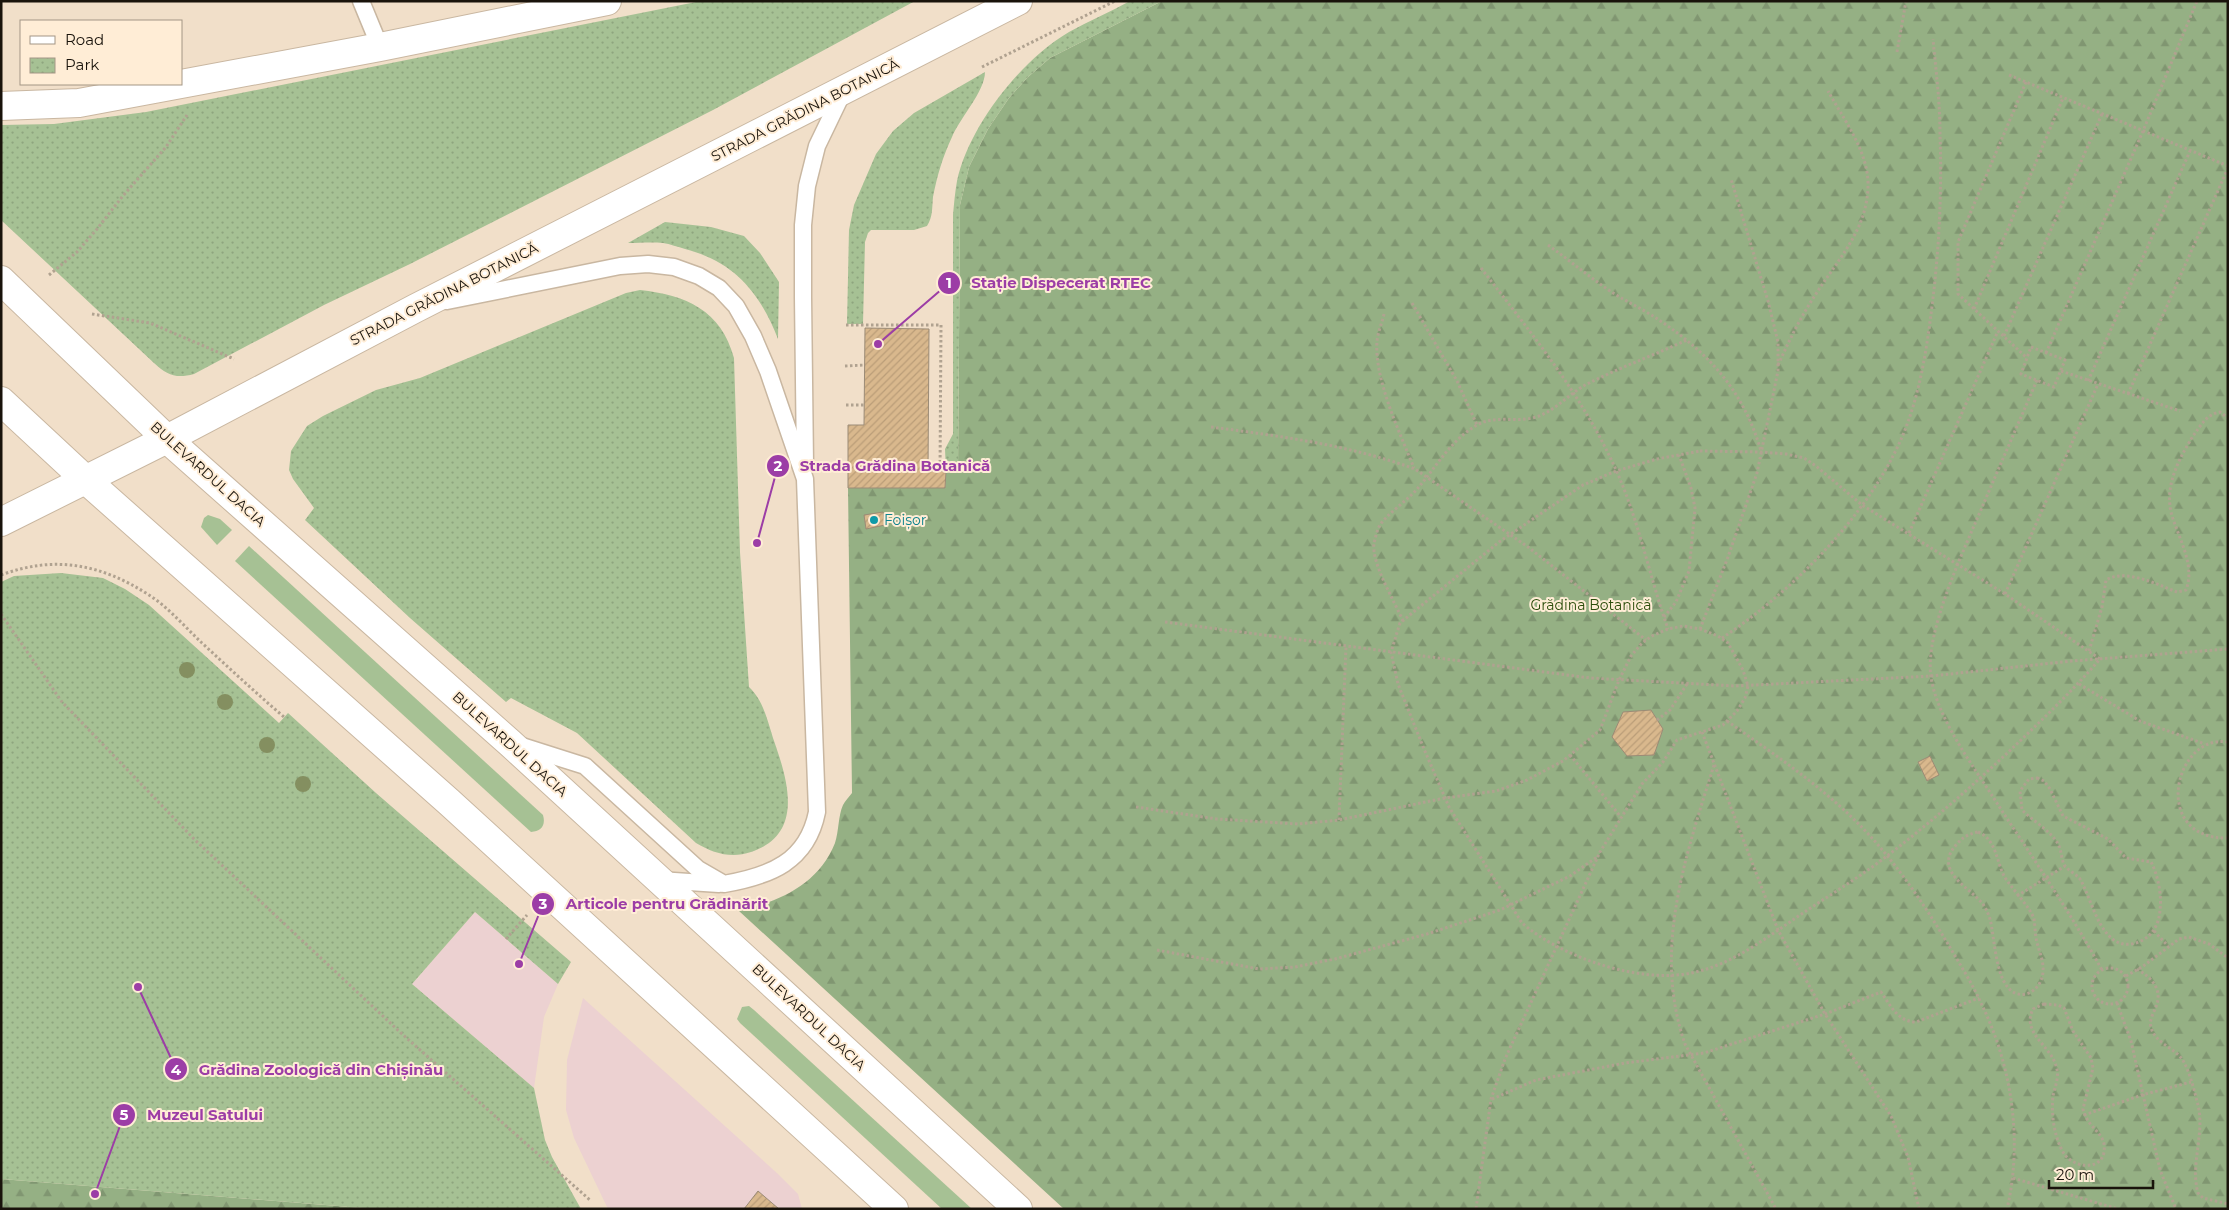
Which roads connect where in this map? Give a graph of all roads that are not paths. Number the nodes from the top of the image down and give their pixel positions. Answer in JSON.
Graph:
{"nodes":[{"id":1,"x":361,"y":1,"type":"edge"},
{"id":2,"x":607,"y":1,"type":"edge"},
{"id":3,"x":1018,"y":1,"type":"edge"},
{"id":4,"x":380,"y":47,"type":"junction"},
{"id":5,"x":182,"y":84,"type":"edge"},
{"id":6,"x":176,"y":85,"type":"edge"},
{"id":7,"x":844,"y":90,"type":"junction"},
{"id":8,"x":1,"y":106,"type":"edge"},
{"id":9,"x":1,"y":280,"type":"edge"},
{"id":10,"x":416,"y":308,"type":"junction"},
{"id":11,"x":1,"y":401,"type":"edge"},
{"id":12,"x":167,"y":439,"type":"junction"},
{"id":13,"x":805,"y":479,"type":"junction"},
{"id":14,"x":86,"y":480,"type":"junction"},
{"id":15,"x":1,"y":522,"type":"edge"},
{"id":16,"x":510,"y":743,"type":"junction"},
{"id":17,"x":659,"y":880,"type":"junction"},
{"id":18,"x":724,"y":884,"type":"junction"},
{"id":19,"x":894,"y":1209,"type":"edge"},
{"id":20,"x":1018,"y":1209,"type":"edge"}],
"edges":[{"from":1,"to":4,"type":"lane"},
{"from":2,"to":4,"type":"main road"},
{"from":3,"to":7,"type":"main road","name":"STRADA GRĂDINA BOTANICĂ"},
{"from":4,"to":5,"type":"main road"},
{"from":6,"to":8,"type":"main road"},
{"from":7,"to":10,"type":"main road","name":"STRADA GRĂDINA BOTANICĂ"},
{"from":7,"to":13,"type":"lane"},
{"from":9,"to":12,"type":"main road","name":"BULEVARDUL DACIA"},
{"from":10,"to":12,"type":"main road","name":"STRADA GRĂDINA BOTANICĂ"},
{"from":10,"to":13,"type":"lane"},
{"from":11,"to":14,"type":"main road"},
{"from":12,"to":14,"type":"main road","name":"STRADA GRĂDINA BOTANICĂ"},
{"from":12,"to":16,"type":"main road","name":"BULEVARDUL DACIA"},
{"from":13,"to":18,"type":"lane"},
{"from":14,"to":15,"type":"main road","name":"STRADA GRĂDINA BOTANICĂ"},
{"from":14,"to":19,"type":"main road"},
{"from":16,"to":17,"type":"main road","name":"BULEVARDUL DACIA"},
{"from":16,"to":18,"type":"lane"},
{"from":17,"to":18,"type":"lane"},
{"from":17,"to":20,"type":"main road","name":"BULEVARDUL DACIA"}]}
